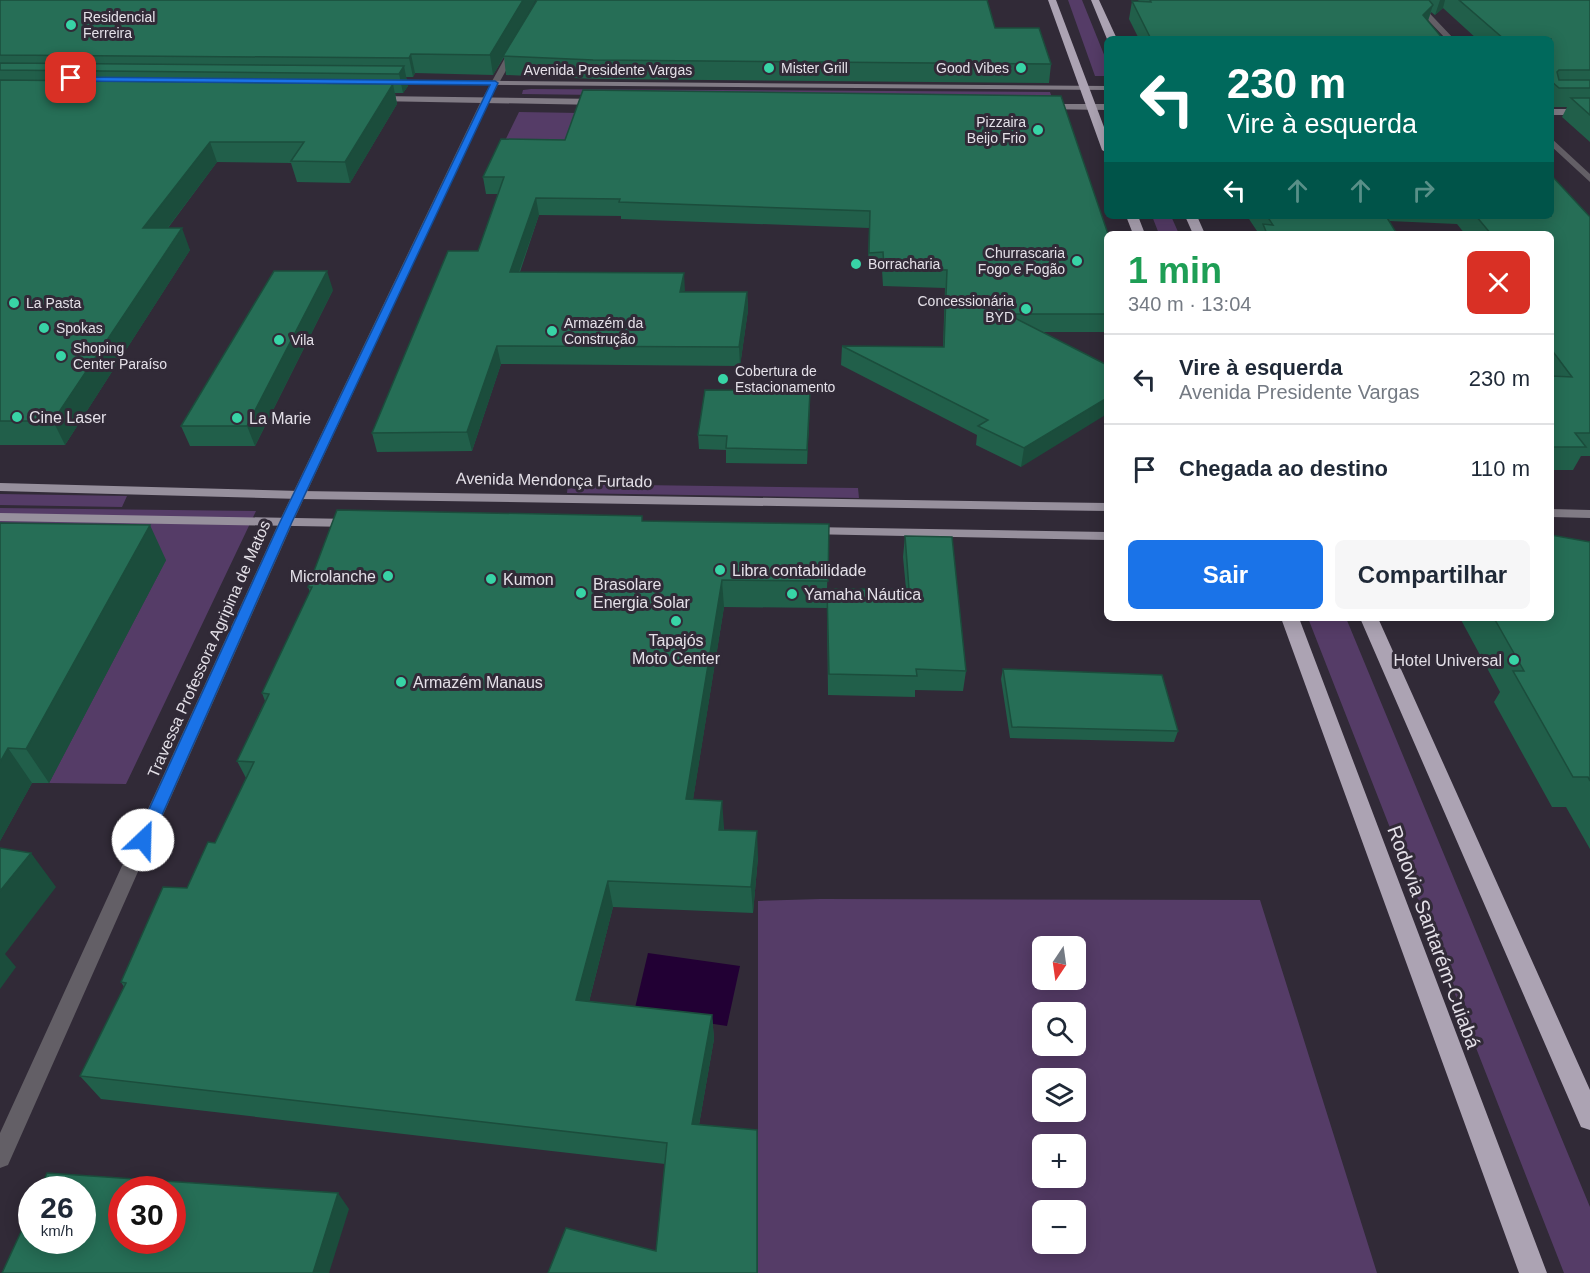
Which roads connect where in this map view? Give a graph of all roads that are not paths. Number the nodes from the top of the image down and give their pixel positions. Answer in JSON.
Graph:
{"nodes":[{"id":1,"x":1052,"y":0,"type":"edge"},
{"id":2,"x":1095,"y":0,"type":"edge"},
{"id":3,"x":1413,"y":0,"type":"edge"},
{"id":4,"x":1111,"y":36,"type":"edge"},
{"id":5,"x":1447,"y":36,"type":"edge"},
{"id":6,"x":520,"y":39,"type":"edge"},
{"id":7,"x":377,"y":82,"type":"edge"},
{"id":8,"x":495,"y":83,"type":"junction"},
{"id":9,"x":1084,"y":87,"type":"junction"},
{"id":10,"x":1104,"y":88,"type":"edge"},
{"id":11,"x":366,"y":99,"type":"edge"},
{"id":12,"x":484,"y":101,"type":"junction"},
{"id":13,"x":615,"y":102,"type":"edge"},
{"id":14,"x":1031,"y":106,"type":"edge"},
{"id":15,"x":1090,"y":107,"type":"junction"},
{"id":16,"x":1104,"y":107,"type":"edge"},
{"id":17,"x":1554,"y":112,"type":"edge"},
{"id":18,"x":1590,"y":112,"type":"edge"},
{"id":19,"x":1104,"y":142,"type":"edge"},
{"id":20,"x":1554,"y":144,"type":"edge"},
{"id":21,"x":1590,"y":179,"type":"edge"},
{"id":22,"x":0,"y":487,"type":"edge"},
{"id":23,"x":300,"y":495,"type":"junction"},
{"id":24,"x":1104,"y":507,"type":"edge"},
{"id":25,"x":1554,"y":513,"type":"edge"},
{"id":26,"x":1590,"y":514,"type":"edge"},
{"id":27,"x":0,"y":517,"type":"edge"},
{"id":28,"x":286,"y":522,"type":"junction"},
{"id":29,"x":369,"y":523,"type":"edge"},
{"id":30,"x":798,"y":531,"type":"edge"},
{"id":31,"x":1104,"y":536,"type":"edge"},
{"id":32,"x":1291,"y":621,"type":"edge"},
{"id":33,"x":1370,"y":621,"type":"edge"},
{"id":34,"x":1590,"y":1118,"type":"edge"},
{"id":35,"x":0,"y":1157,"type":"edge"},
{"id":36,"x":1533,"y":1273,"type":"edge"}],
"edges":[{"from":1,"to":9,"type":"highway"},
{"from":2,"to":4,"type":"highway"},
{"from":3,"to":5,"type":"street"},
{"from":6,"to":8,"type":"street","name":"Travessa Professora Agripina de Matos"},
{"from":7,"to":8,"type":"street","name":"Avenida Presidente Vargas"},
{"from":8,"to":9,"type":"street","name":"Avenida Presidente Vargas"},
{"from":8,"to":12,"type":"street","name":"Travessa Professora Agripina de Matos"},
{"from":9,"to":10,"type":"street","name":"Avenida Presidente Vargas"},
{"from":9,"to":15,"type":"highway"},
{"from":11,"to":12,"type":"street","name":"Avenida Presidente Vargas"},
{"from":12,"to":13,"type":"street","name":"Avenida Presidente Vargas"},
{"from":12,"to":23,"type":"street","name":"Travessa Professora Agripina de Matos"},
{"from":14,"to":15,"type":"street"},
{"from":15,"to":16,"type":"street"},
{"from":15,"to":19,"type":"highway"},
{"from":17,"to":18,"type":"street"},
{"from":20,"to":21,"type":"street"},
{"from":22,"to":23,"type":"main road","name":"Avenida Mendonça Furtado"},
{"from":23,"to":24,"type":"main road","name":"Avenida Mendonça Furtado"},
{"from":23,"to":28,"type":"street","name":"Travessa Professora Agripina de Matos"},
{"from":25,"to":26,"type":"street"},
{"from":27,"to":28,"type":"main road"},
{"from":28,"to":29,"type":"main road"},
{"from":28,"to":35,"type":"street","name":"Travessa Professora Agripina de Matos"},
{"from":30,"to":31,"type":"main road"},
{"from":32,"to":36,"type":"highway","name":"Rodovia Santarém-Cuiabá"},
{"from":33,"to":34,"type":"highway"}]}
